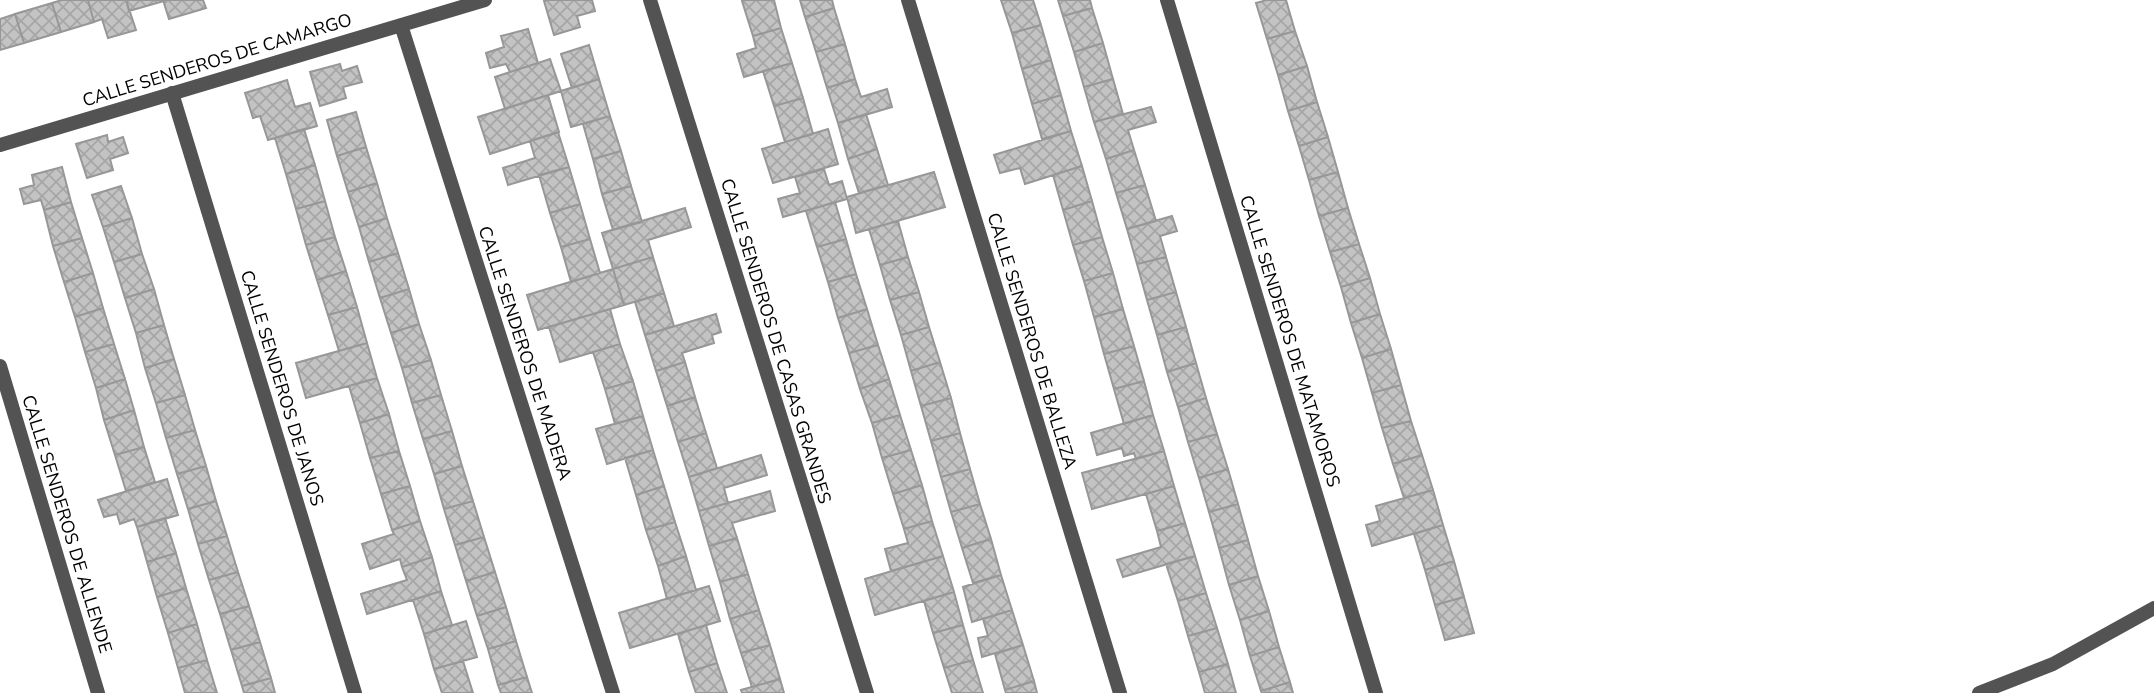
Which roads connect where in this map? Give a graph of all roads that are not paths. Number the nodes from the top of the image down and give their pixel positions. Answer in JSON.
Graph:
{"nodes":[{"id":1,"x":485,"y":0,"type":"edge"},
{"id":2,"x":650,"y":0,"type":"edge"},
{"id":3,"x":908,"y":0,"type":"edge"},
{"id":4,"x":1167,"y":0,"type":"edge"},
{"id":5,"x":401,"y":25,"type":"junction"},
{"id":6,"x":172,"y":93,"type":"junction"},
{"id":7,"x":0,"y":145,"type":"edge"},
{"id":8,"x":0,"y":366,"type":"edge"},
{"id":9,"x":2154,"y":608,"type":"edge"},
{"id":10,"x":1988,"y":692,"type":"edge"},
{"id":11,"x":98,"y":693,"type":"edge"},
{"id":12,"x":355,"y":693,"type":"edge"},
{"id":13,"x":613,"y":693,"type":"edge"},
{"id":14,"x":867,"y":693,"type":"edge"},
{"id":15,"x":1120,"y":693,"type":"edge"},
{"id":16,"x":1376,"y":693,"type":"edge"}],
"edges":[{"from":1,"to":5,"type":"street","name":"CALLE SENDEROS DE CAMARGO"},
{"from":2,"to":14,"type":"street","name":"CALLE SENDEROS DE CASAS GRANDES"},
{"from":3,"to":15,"type":"street","name":"CALLE SENDEROS DE BALLEZA"},
{"from":4,"to":16,"type":"street","name":"CALLE SENDEROS DE MATAMOROS"},
{"from":5,"to":6,"type":"street","name":"CALLE SENDEROS DE CAMARGO"},
{"from":5,"to":13,"type":"street","name":"CALLE SENDEROS DE MADERA"},
{"from":6,"to":7,"type":"street","name":"CALLE SENDEROS DE CAMARGO"},
{"from":6,"to":12,"type":"street","name":"CALLE SENDEROS DE JANOS"},
{"from":8,"to":11,"type":"street","name":"CALLE SENDEROS DE ALLENDE"},
{"from":9,"to":10,"type":"street"}]}
